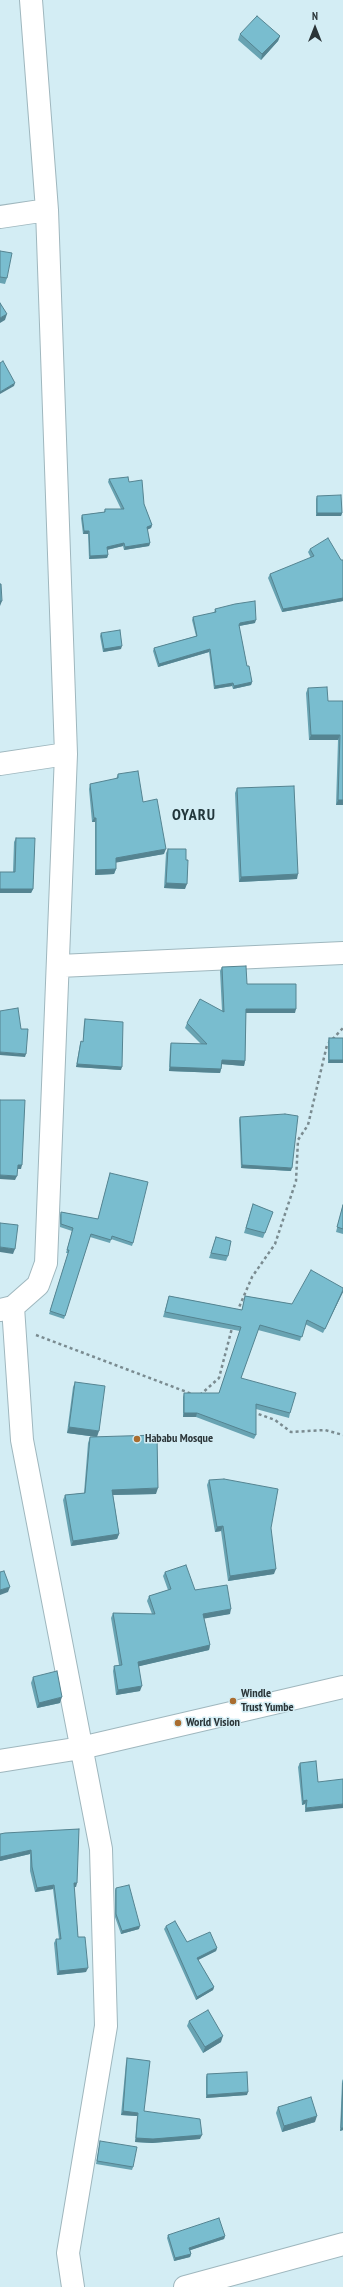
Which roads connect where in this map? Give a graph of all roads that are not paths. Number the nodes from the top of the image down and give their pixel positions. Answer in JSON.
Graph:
{"nodes":[{"id":1,"x":31,"y":0,"type":"edge"},
{"id":2,"x":47,"y":210,"type":"junction"},
{"id":3,"x":0,"y":217,"type":"edge"},
{"id":4,"x":66,"y":754,"type":"junction"},
{"id":5,"x":0,"y":764,"type":"edge"},
{"id":6,"x":343,"y":953,"type":"edge"},
{"id":7,"x":59,"y":966,"type":"junction"},
{"id":8,"x":6,"y":1308,"type":"edge"},
{"id":9,"x":343,"y":1687,"type":"edge"},
{"id":10,"x":81,"y":1748,"type":"junction"},
{"id":11,"x":0,"y":1761,"type":"edge"},
{"id":12,"x":343,"y":2244,"type":"edge"},
{"id":13,"x":73,"y":2287,"type":"edge"},
{"id":14,"x":185,"y":2287,"type":"edge"}],
"edges":[{"from":1,"to":2,"type":"street"},
{"from":2,"to":3,"type":"street"},
{"from":2,"to":4,"type":"street"},
{"from":4,"to":5,"type":"street"},
{"from":4,"to":7,"type":"street"},
{"from":6,"to":7,"type":"street"},
{"from":7,"to":8,"type":"street"},
{"from":8,"to":10,"type":"street"},
{"from":9,"to":10,"type":"street"},
{"from":10,"to":11,"type":"street"},
{"from":10,"to":13,"type":"street"},
{"from":12,"to":14,"type":"street"}]}
